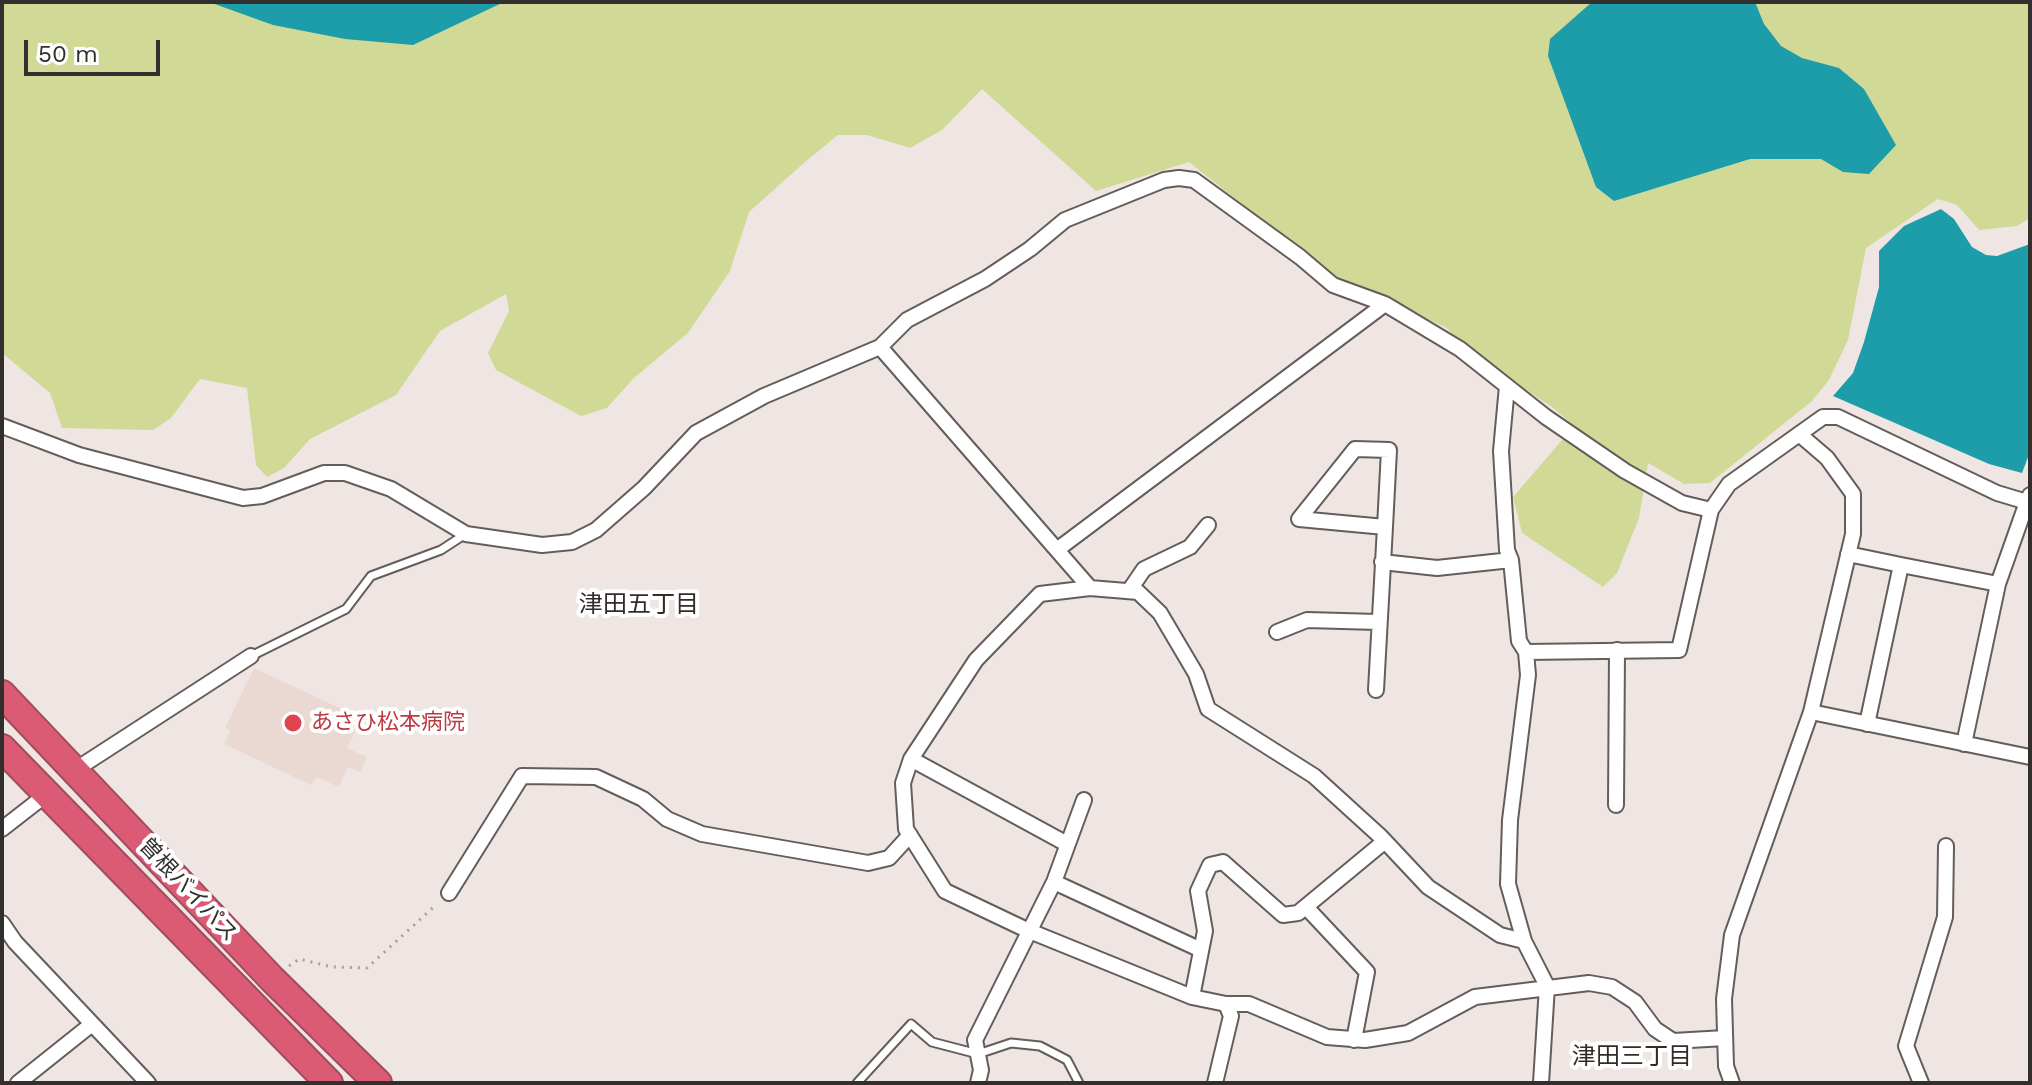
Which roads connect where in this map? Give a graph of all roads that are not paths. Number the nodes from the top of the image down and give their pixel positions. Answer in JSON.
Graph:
{"nodes":[{"id":1,"x":1385,"y":304,"type":"junction"},
{"id":2,"x":880,"y":347,"type":"junction"},
{"id":3,"x":1507,"y":386,"type":"junction"},
{"id":4,"x":4,"y":430,"type":"edge"},
{"id":5,"x":1799,"y":434,"type":"junction"},
{"id":6,"x":2028,"y":499,"type":"edge"},
{"id":7,"x":1711,"y":510,"type":"junction"},
{"id":8,"x":1208,"y":525,"type":"dead end"},
{"id":9,"x":1385,"y":527,"type":"junction"},
{"id":10,"x":466,"y":534,"type":"junction"},
{"id":11,"x":1058,"y":549,"type":"junction"},
{"id":12,"x":1848,"y":554,"type":"junction"},
{"id":13,"x":1511,"y":560,"type":"junction"},
{"id":14,"x":1382,"y":562,"type":"junction"},
{"id":15,"x":1901,"y":565,"type":"junction"},
{"id":16,"x":1998,"y":584,"type":"junction"},
{"id":17,"x":1090,"y":588,"type":"junction"},
{"id":18,"x":1129,"y":591,"type":"junction"},
{"id":19,"x":1378,"y":622,"type":"junction"},
{"id":20,"x":1277,"y":632,"type":"dead end"},
{"id":21,"x":1617,"y":650,"type":"junction"},
{"id":22,"x":1526,"y":652,"type":"junction"},
{"id":23,"x":251,"y":656,"type":"joint"},
{"id":24,"x":1376,"y":690,"type":"dead end"},
{"id":25,"x":2,"y":694,"type":"edge"},
{"id":26,"x":1811,"y":712,"type":"junction"},
{"id":27,"x":1867,"y":724,"type":"junction"},
{"id":28,"x":1964,"y":744,"type":"junction"},
{"id":29,"x":2,"y":748,"type":"edge"},
{"id":30,"x":2030,"y":757,"type":"edge"},
{"id":31,"x":911,"y":759,"type":"junction"},
{"id":32,"x":75,"y":770,"type":"junction"},
{"id":33,"x":47,"y":794,"type":"junction"},
{"id":34,"x":1084,"y":800,"type":"dead end"},
{"id":35,"x":1616,"y":805,"type":"dead end"},
{"id":36,"x":2,"y":829,"type":"edge"},
{"id":37,"x":910,"y":835,"type":"junction"},
{"id":38,"x":1385,"y":841,"type":"junction"},
{"id":39,"x":1067,"y":844,"type":"junction"},
{"id":40,"x":1946,"y":846,"type":"dead end"},
{"id":41,"x":1054,"y":882,"type":"junction"},
{"id":42,"x":449,"y":893,"type":"road end"},
{"id":43,"x":1306,"y":907,"type":"junction"},
{"id":44,"x":2,"y":923,"type":"edge"},
{"id":45,"x":1027,"y":930,"type":"junction"},
{"id":46,"x":1524,"y":941,"type":"junction"},
{"id":47,"x":15,"y":942,"type":"junction"},
{"id":48,"x":1199,"y":949,"type":"junction"},
{"id":49,"x":2,"y":952,"type":"edge"},
{"id":50,"x":1547,"y":986,"type":"junction"},
{"id":51,"x":1192,"y":997,"type":"junction"},
{"id":52,"x":1226,"y":1004,"type":"junction"},
{"id":53,"x":92,"y":1024,"type":"junction"},
{"id":54,"x":1725,"y":1038,"type":"junction"},
{"id":55,"x":1354,"y":1040,"type":"junction"},
{"id":56,"x":978,"y":1054,"type":"junction"},
{"id":57,"x":354,"y":1059,"type":"junction"},
{"id":58,"x":18,"y":1083,"type":"edge"},
{"id":59,"x":148,"y":1083,"type":"edge"},
{"id":60,"x":329,"y":1083,"type":"edge"},
{"id":61,"x":367,"y":1083,"type":"edge"},
{"id":62,"x":378,"y":1083,"type":"edge"},
{"id":63,"x":857,"y":1083,"type":"edge"},
{"id":64,"x":978,"y":1083,"type":"edge"},
{"id":65,"x":1079,"y":1083,"type":"edge"},
{"id":66,"x":1215,"y":1083,"type":"edge"},
{"id":67,"x":1541,"y":1083,"type":"edge"},
{"id":68,"x":1732,"y":1083,"type":"edge"},
{"id":69,"x":1921,"y":1083,"type":"edge"}],
"edges":[{"from":1,"to":2,"type":"street"},
{"from":1,"to":3,"type":"street"},
{"from":1,"to":11,"type":"street"},
{"from":2,"to":10,"type":"street"},
{"from":2,"to":11,"type":"street"},
{"from":3,"to":7,"type":"street"},
{"from":3,"to":13,"type":"street"},
{"from":4,"to":10,"type":"street"},
{"from":5,"to":6,"type":"street"},
{"from":5,"to":7,"type":"street"},
{"from":5,"to":12,"type":"street"},
{"from":6,"to":16,"type":"street"},
{"from":7,"to":21,"type":"street"},
{"from":8,"to":18,"type":"street"},
{"from":9,"to":9,"type":"street"},
{"from":9,"to":14,"type":"street"},
{"from":10,"to":23,"type":"lane"},
{"from":11,"to":17,"type":"street"},
{"from":12,"to":15,"type":"street"},
{"from":12,"to":26,"type":"street"},
{"from":13,"to":14,"type":"street"},
{"from":13,"to":22,"type":"street"},
{"from":14,"to":19,"type":"street"},
{"from":15,"to":16,"type":"street"},
{"from":15,"to":27,"type":"street"},
{"from":16,"to":28,"type":"street"},
{"from":17,"to":18,"type":"street"},
{"from":17,"to":31,"type":"street"},
{"from":18,"to":38,"type":"street"},
{"from":19,"to":20,"type":"street"},
{"from":19,"to":24,"type":"street"},
{"from":21,"to":22,"type":"street"},
{"from":21,"to":35,"type":"street"},
{"from":22,"to":46,"type":"street"},
{"from":23,"to":32,"type":"street"},
{"from":25,"to":32,"type":"highway","name":"曽根バイパス"},
{"from":26,"to":27,"type":"street"},
{"from":26,"to":54,"type":"street"},
{"from":27,"to":28,"type":"street"},
{"from":28,"to":30,"type":"street"},
{"from":29,"to":33,"type":"highway","name":"曽根バイパス"},
{"from":31,"to":37,"type":"street"},
{"from":31,"to":39,"type":"street"},
{"from":32,"to":57,"type":"highway","name":"曽根バイパス"},
{"from":33,"to":36,"type":"street"},
{"from":33,"to":60,"type":"highway","name":"曽根バイパス"},
{"from":34,"to":39,"type":"street"},
{"from":37,"to":42,"type":"street"},
{"from":37,"to":45,"type":"street"},
{"from":38,"to":43,"type":"street"},
{"from":38,"to":46,"type":"street"},
{"from":39,"to":41,"type":"street"},
{"from":40,"to":69,"type":"street"},
{"from":41,"to":45,"type":"street"},
{"from":41,"to":48,"type":"street"},
{"from":43,"to":48,"type":"street"},
{"from":43,"to":55,"type":"street"},
{"from":44,"to":47,"type":"street"},
{"from":45,"to":51,"type":"street"},
{"from":45,"to":56,"type":"street"},
{"from":46,"to":50,"type":"street"},
{"from":47,"to":49,"type":"street"},
{"from":47,"to":53,"type":"street"},
{"from":48,"to":51,"type":"street"},
{"from":50,"to":54,"type":"street"},
{"from":50,"to":55,"type":"street"},
{"from":50,"to":67,"type":"street"},
{"from":51,"to":52,"type":"street"},
{"from":52,"to":55,"type":"street"},
{"from":52,"to":66,"type":"street"},
{"from":53,"to":58,"type":"street"},
{"from":53,"to":59,"type":"street"},
{"from":54,"to":68,"type":"street"},
{"from":56,"to":63,"type":"lane"},
{"from":56,"to":64,"type":"street"},
{"from":56,"to":65,"type":"lane"},
{"from":57,"to":61,"type":"highway"},
{"from":57,"to":62,"type":"highway","name":"曽根バイパス"}]}
